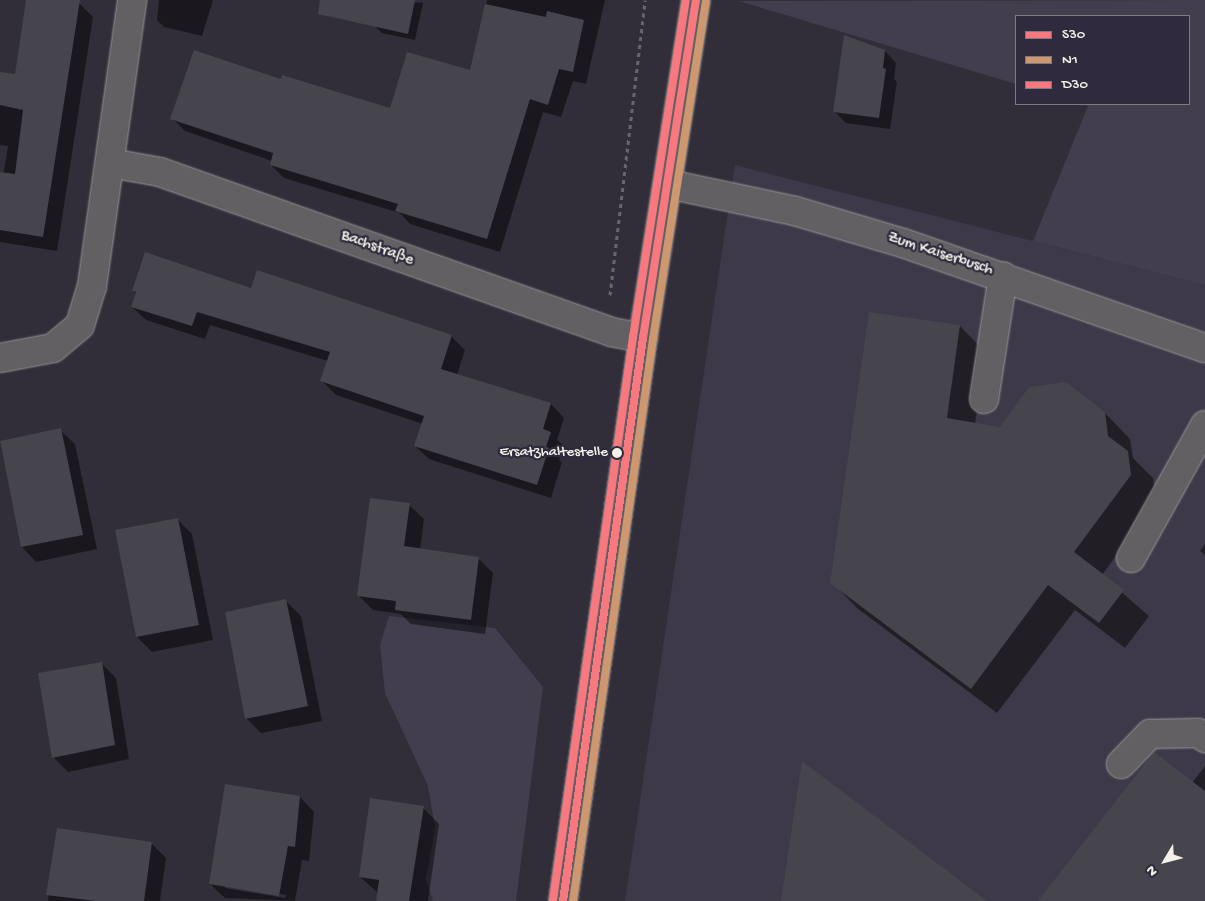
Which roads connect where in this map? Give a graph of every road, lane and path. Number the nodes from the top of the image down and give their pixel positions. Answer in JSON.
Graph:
{"nodes":[{"id":1,"x":132,"y":0,"type":"edge"},
{"id":2,"x":645,"y":0,"type":"edge"},
{"id":3,"x":696,"y":0,"type":"edge"},
{"id":4,"x":110,"y":163,"type":"junction"},
{"id":5,"x":668,"y":184,"type":"junction"},
{"id":6,"x":1003,"y":276,"type":"junction"},
{"id":7,"x":609,"y":304,"type":"dead end"},
{"id":8,"x":643,"y":338,"type":"junction"},
{"id":9,"x":1205,"y":348,"type":"edge"},
{"id":10,"x":0,"y":358,"type":"edge"},
{"id":11,"x":984,"y":399,"type":"dead end"},
{"id":12,"x":1205,"y":425,"type":"edge"},
{"id":13,"x":1132,"y":558,"type":"dead end"},
{"id":14,"x":1205,"y":738,"type":"edge"},
{"id":15,"x":1121,"y":764,"type":"dead end"},
{"id":16,"x":563,"y":901,"type":"edge"}],
"edges":[{"from":1,"to":4,"type":"street"},
{"from":2,"to":7,"type":"path"},
{"from":3,"to":5,"type":"street"},
{"from":4,"to":8,"type":"street","name":"Bachstraße"},
{"from":4,"to":10,"type":"street"},
{"from":5,"to":6,"type":"street","name":"Zum Kaiserbusch"},
{"from":5,"to":8,"type":"street"},
{"from":6,"to":9,"type":"street","name":"Zum Kaiserbusch"},
{"from":6,"to":11,"type":"street"},
{"from":8,"to":16,"type":"street"},
{"from":12,"to":13,"type":"street"},
{"from":14,"to":15,"type":"street"}]}
